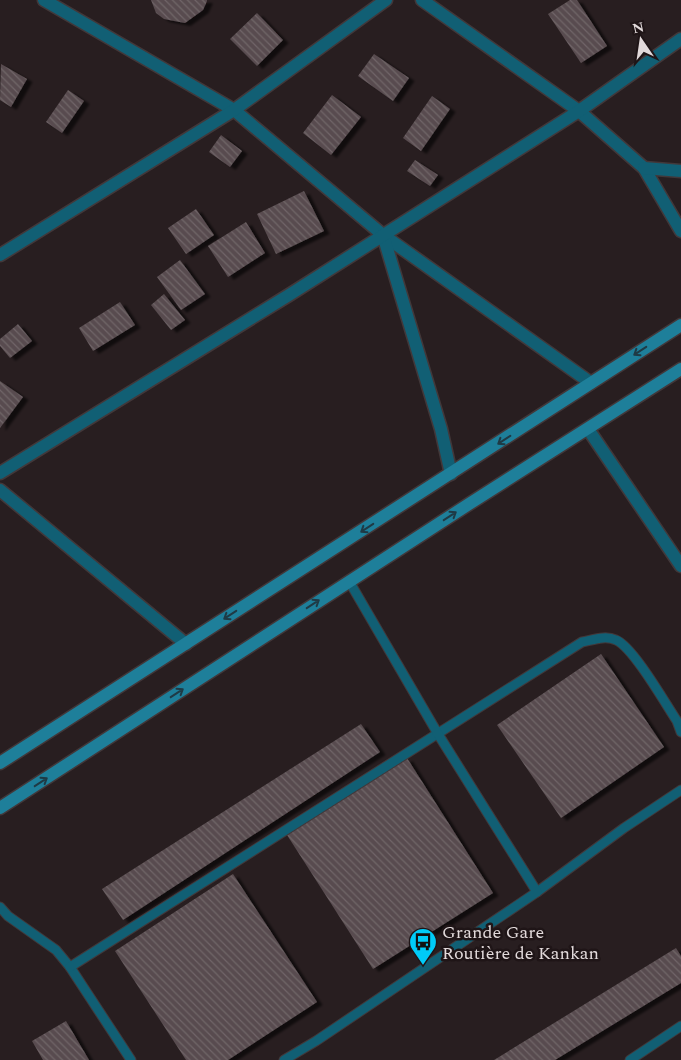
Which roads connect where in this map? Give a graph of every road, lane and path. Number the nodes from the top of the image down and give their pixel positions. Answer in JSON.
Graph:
{"nodes":[{"id":1,"x":44,"y":0,"type":"edge"},
{"id":2,"x":386,"y":0,"type":"edge"},
{"id":3,"x":422,"y":0,"type":"edge"},
{"id":4,"x":681,"y":39,"type":"edge"},
{"id":5,"x":234,"y":110,"type":"junction"},
{"id":6,"x":579,"y":111,"type":"junction"},
{"id":7,"x":644,"y":168,"type":"junction"},
{"id":8,"x":681,"y":171,"type":"edge"},
{"id":9,"x":681,"y":231,"type":"edge"},
{"id":10,"x":383,"y":235,"type":"junction"},
{"id":11,"x":3,"y":248,"type":"edge"},
{"id":12,"x":681,"y":325,"type":"edge"},
{"id":13,"x":681,"y":369,"type":"edge"},
{"id":14,"x":591,"y":383,"type":"junction"},
{"id":15,"x":588,"y":429,"type":"junction"},
{"id":16,"x":0,"y":473,"type":"edge"},
{"id":17,"x":451,"y":474,"type":"junction"},
{"id":18,"x":0,"y":490,"type":"edge"},
{"id":19,"x":681,"y":566,"type":"edge"},
{"id":20,"x":349,"y":581,"type":"junction"},
{"id":21,"x":186,"y":644,"type":"junction"},
{"id":22,"x":681,"y":732,"type":"edge"},
{"id":23,"x":438,"y":734,"type":"junction"},
{"id":24,"x":0,"y":763,"type":"edge"},
{"id":25,"x":681,"y":790,"type":"edge"},
{"id":26,"x":0,"y":808,"type":"edge"},
{"id":27,"x":536,"y":892,"type":"junction"},
{"id":28,"x":0,"y":907,"type":"edge"},
{"id":29,"x":70,"y":967,"type":"junction"},
{"id":30,"x":681,"y":1026,"type":"edge"},
{"id":31,"x":131,"y":1060,"type":"edge"},
{"id":32,"x":284,"y":1060,"type":"edge"},
{"id":33,"x":630,"y":1060,"type":"edge"}],
"edges":[{"from":1,"to":5,"type":"street"},
{"from":2,"to":5,"type":"street"},
{"from":3,"to":6,"type":"street"},
{"from":4,"to":6,"type":"street"},
{"from":5,"to":10,"type":"street"},
{"from":5,"to":11,"type":"street"},
{"from":6,"to":7,"type":"street"},
{"from":6,"to":10,"type":"street"},
{"from":7,"to":8,"type":"street"},
{"from":7,"to":9,"type":"street"},
{"from":10,"to":14,"type":"street"},
{"from":10,"to":16,"type":"street"},
{"from":10,"to":17,"type":"street"},
{"from":12,"to":14,"type":"main road","one_way":true},
{"from":13,"to":15,"type":"main road"},
{"from":14,"to":17,"type":"main road","one_way":true},
{"from":15,"to":19,"type":"street"},
{"from":20,"to":15,"type":"main road","one_way":true},
{"from":17,"to":21,"type":"main road","one_way":true},
{"from":18,"to":21,"type":"street"},
{"from":20,"to":23,"type":"lane"},
{"from":26,"to":20,"type":"main road","one_way":true},
{"from":21,"to":24,"type":"main road"},
{"from":22,"to":23,"type":"lane"},
{"from":23,"to":27,"type":"lane"},
{"from":23,"to":29,"type":"lane"},
{"from":25,"to":27,"type":"lane"},
{"from":27,"to":32,"type":"lane"},
{"from":28,"to":29,"type":"lane"},
{"from":29,"to":31,"type":"lane"},
{"from":30,"to":33,"type":"lane"}]}
